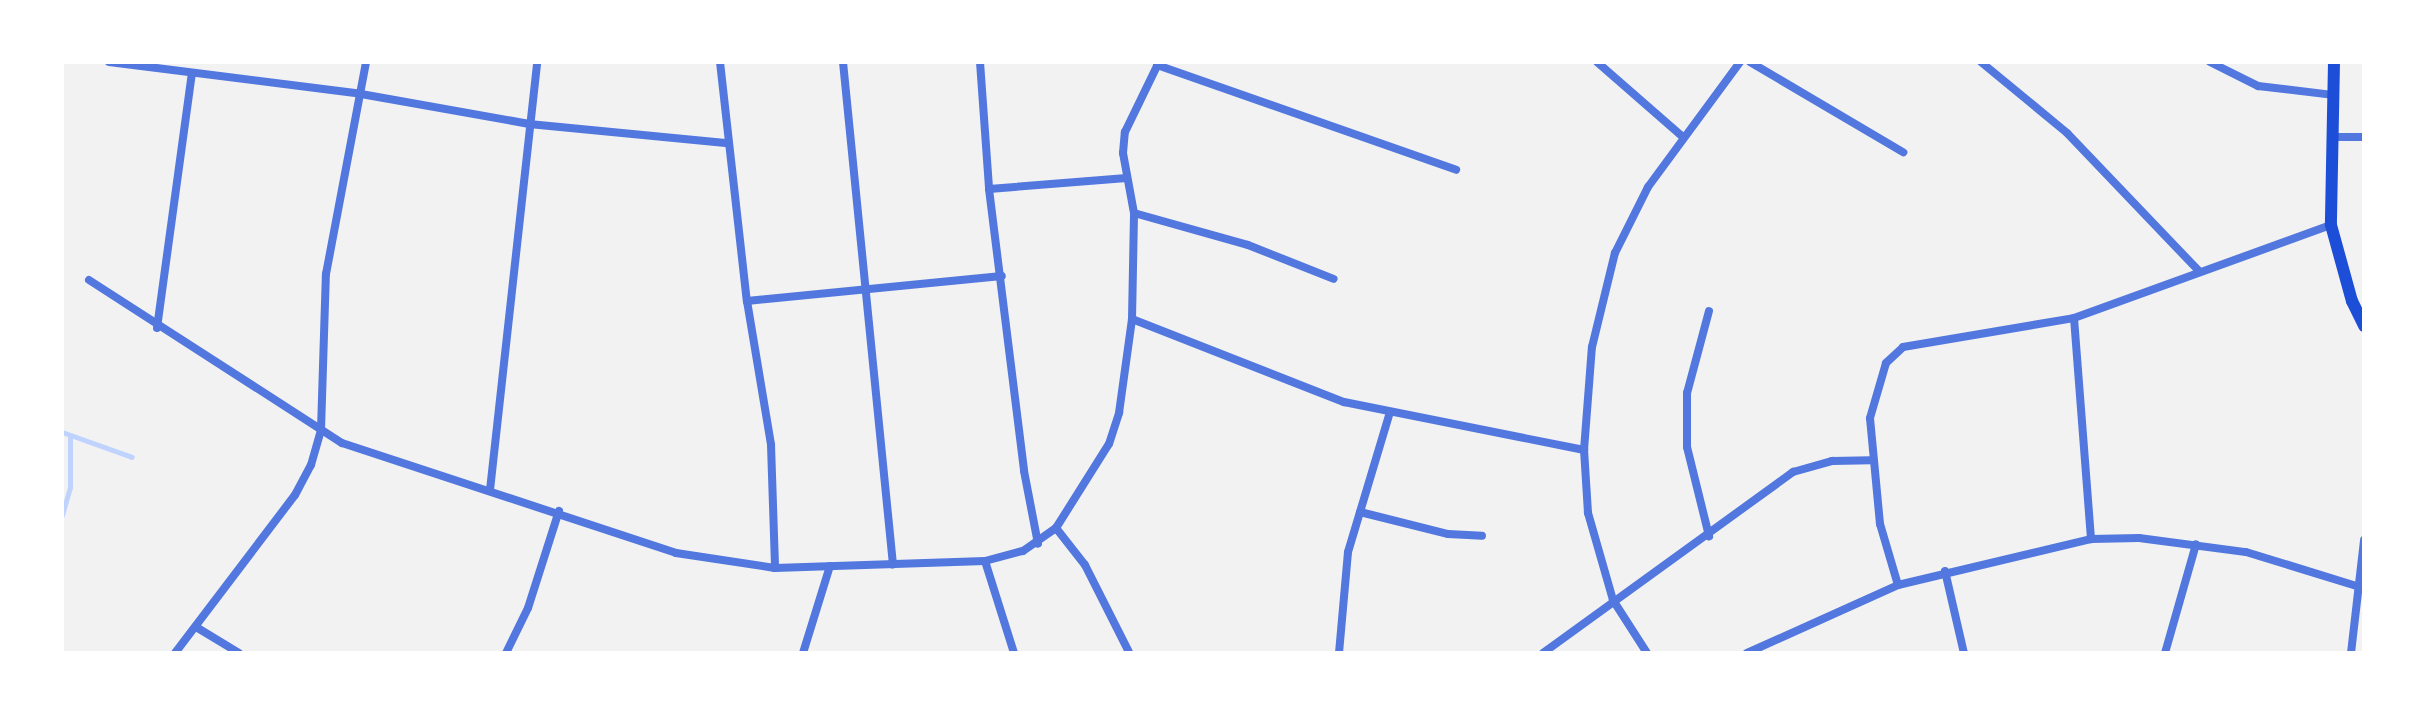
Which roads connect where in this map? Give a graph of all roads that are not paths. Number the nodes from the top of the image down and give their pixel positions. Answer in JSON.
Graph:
{"nodes":[{"id":1,"x":109,"y":62,"type":"edge"},
{"id":2,"x":366,"y":62,"type":"edge"},
{"id":3,"x":537,"y":62,"type":"edge"},
{"id":4,"x":720,"y":62,"type":"edge"},
{"id":5,"x":843,"y":62,"type":"edge"},
{"id":6,"x":980,"y":62,"type":"edge"},
{"id":7,"x":1597,"y":62,"type":"edge"},
{"id":8,"x":1740,"y":62,"type":"edge"},
{"id":9,"x":1750,"y":62,"type":"edge"},
{"id":10,"x":1981,"y":62,"type":"edge"},
{"id":11,"x":2210,"y":62,"type":"edge"},
{"id":12,"x":2334,"y":62,"type":"edge"},
{"id":13,"x":1158,"y":63,"type":"edge"},
{"id":14,"x":192,"y":73,"type":"junction"},
{"id":15,"x":361,"y":94,"type":"junction"},
{"id":16,"x":2334,"y":95,"type":"junction"},
{"id":17,"x":529,"y":124,"type":"junction"},
{"id":18,"x":1683,"y":137,"type":"junction"},
{"id":19,"x":2332,"y":137,"type":"junction"},
{"id":20,"x":2364,"y":137,"type":"edge"},
{"id":21,"x":728,"y":143,"type":"junction"},
{"id":22,"x":1903,"y":152,"type":"dead end"},
{"id":23,"x":1456,"y":170,"type":"dead end"},
{"id":24,"x":1127,"y":178,"type":"junction"},
{"id":25,"x":989,"y":189,"type":"junction"},
{"id":26,"x":1134,"y":213,"type":"junction"},
{"id":27,"x":2331,"y":225,"type":"junction"},
{"id":28,"x":2199,"y":271,"type":"junction"},
{"id":29,"x":1002,"y":276,"type":"junction"},
{"id":30,"x":1334,"y":279,"type":"dead end"},
{"id":31,"x":89,"y":280,"type":"dead end"},
{"id":32,"x":865,"y":287,"type":"junction"},
{"id":33,"x":747,"y":301,"type":"junction"},
{"id":34,"x":1709,"y":311,"type":"dead end"},
{"id":35,"x":2074,"y":318,"type":"junction"},
{"id":36,"x":1132,"y":319,"type":"junction"},
{"id":37,"x":2364,"y":326,"type":"edge"},
{"id":38,"x":157,"y":328,"type":"junction"},
{"id":39,"x":1390,"y":412,"type":"junction"},
{"id":40,"x":321,"y":430,"type":"junction"},
{"id":41,"x":1584,"y":450,"type":"junction"},
{"id":42,"x":1871,"y":460,"type":"junction"},
{"id":43,"x":490,"y":490,"type":"junction"},
{"id":44,"x":559,"y":511,"type":"junction"},
{"id":45,"x":1360,"y":512,"type":"junction"},
{"id":46,"x":1056,"y":528,"type":"junction"},
{"id":47,"x":1482,"y":536,"type":"dead end"},
{"id":48,"x":1709,"y":536,"type":"junction"},
{"id":49,"x":2091,"y":539,"type":"junction"},
{"id":50,"x":2364,"y":540,"type":"edge"},
{"id":51,"x":1038,"y":544,"type":"junction"},
{"id":52,"x":2196,"y":544,"type":"junction"},
{"id":53,"x":985,"y":561,"type":"junction"},
{"id":54,"x":893,"y":565,"type":"junction"},
{"id":55,"x":830,"y":566,"type":"junction"},
{"id":56,"x":775,"y":568,"type":"junction"},
{"id":57,"x":1945,"y":571,"type":"junction"},
{"id":58,"x":1898,"y":585,"type":"junction"},
{"id":59,"x":2360,"y":587,"type":"junction"},
{"id":60,"x":1613,"y":600,"type":"junction"},
{"id":61,"x":196,"y":627,"type":"junction"},
{"id":62,"x":1129,"y":652,"type":"edge"},
{"id":63,"x":175,"y":653,"type":"edge"},
{"id":64,"x":239,"y":653,"type":"edge"},
{"id":65,"x":506,"y":653,"type":"edge"},
{"id":66,"x":803,"y":653,"type":"edge"},
{"id":67,"x":1014,"y":653,"type":"edge"},
{"id":68,"x":1339,"y":653,"type":"edge"},
{"id":69,"x":1543,"y":653,"type":"edge"},
{"id":70,"x":1647,"y":653,"type":"edge"},
{"id":71,"x":1747,"y":653,"type":"edge"},
{"id":72,"x":1964,"y":653,"type":"edge"},
{"id":73,"x":2165,"y":653,"type":"edge"},
{"id":74,"x":2351,"y":653,"type":"edge"}],
"edges":[{"from":1,"to":14,"type":"street"},
{"from":2,"to":15,"type":"street"},
{"from":3,"to":17,"type":"street"},
{"from":4,"to":21,"type":"street"},
{"from":5,"to":32,"type":"street"},
{"from":6,"to":25,"type":"street"},
{"from":7,"to":18,"type":"street"},
{"from":8,"to":18,"type":"street"},
{"from":9,"to":22,"type":"street"},
{"from":10,"to":28,"type":"street"},
{"from":11,"to":16,"type":"street"},
{"from":12,"to":16,"type":"main road"},
{"from":13,"to":23,"type":"street"},
{"from":13,"to":24,"type":"street"},
{"from":14,"to":15,"type":"street"},
{"from":14,"to":38,"type":"street"},
{"from":15,"to":17,"type":"street"},
{"from":15,"to":40,"type":"street"},
{"from":16,"to":19,"type":"main road"},
{"from":17,"to":21,"type":"street"},
{"from":17,"to":43,"type":"street"},
{"from":18,"to":41,"type":"street"},
{"from":19,"to":20,"type":"street"},
{"from":19,"to":27,"type":"main road"},
{"from":21,"to":33,"type":"street"},
{"from":24,"to":25,"type":"street"},
{"from":24,"to":26,"type":"street"},
{"from":25,"to":29,"type":"street"},
{"from":26,"to":30,"type":"street"},
{"from":26,"to":36,"type":"street"},
{"from":27,"to":28,"type":"street"},
{"from":27,"to":37,"type":"main road"},
{"from":28,"to":35,"type":"street"},
{"from":29,"to":32,"type":"street"},
{"from":29,"to":51,"type":"street"},
{"from":31,"to":38,"type":"street"},
{"from":32,"to":33,"type":"street"},
{"from":32,"to":54,"type":"street"},
{"from":33,"to":56,"type":"street"},
{"from":34,"to":48,"type":"street"},
{"from":35,"to":42,"type":"street"},
{"from":35,"to":49,"type":"street"},
{"from":36,"to":39,"type":"street"},
{"from":36,"to":46,"type":"street"},
{"from":38,"to":40,"type":"street"},
{"from":39,"to":41,"type":"street"},
{"from":39,"to":45,"type":"street"},
{"from":40,"to":43,"type":"street"},
{"from":40,"to":61,"type":"street"},
{"from":41,"to":60,"type":"street"},
{"from":42,"to":48,"type":"street"},
{"from":42,"to":58,"type":"street"},
{"from":43,"to":44,"type":"street"},
{"from":44,"to":56,"type":"street"},
{"from":44,"to":65,"type":"street"},
{"from":45,"to":47,"type":"street"},
{"from":45,"to":68,"type":"street"},
{"from":46,"to":51,"type":"street"},
{"from":46,"to":62,"type":"street"},
{"from":48,"to":60,"type":"street"},
{"from":49,"to":52,"type":"street"},
{"from":49,"to":57,"type":"street"},
{"from":50,"to":59,"type":"street"},
{"from":51,"to":53,"type":"street"},
{"from":52,"to":59,"type":"street"},
{"from":52,"to":73,"type":"street"},
{"from":53,"to":54,"type":"street"},
{"from":53,"to":67,"type":"street"},
{"from":54,"to":55,"type":"street"},
{"from":55,"to":56,"type":"street"},
{"from":55,"to":66,"type":"street"},
{"from":57,"to":58,"type":"street"},
{"from":57,"to":72,"type":"street"},
{"from":58,"to":71,"type":"street"},
{"from":59,"to":74,"type":"street"},
{"from":60,"to":69,"type":"street"},
{"from":60,"to":70,"type":"street"},
{"from":61,"to":63,"type":"street"},
{"from":61,"to":64,"type":"street"}]}
